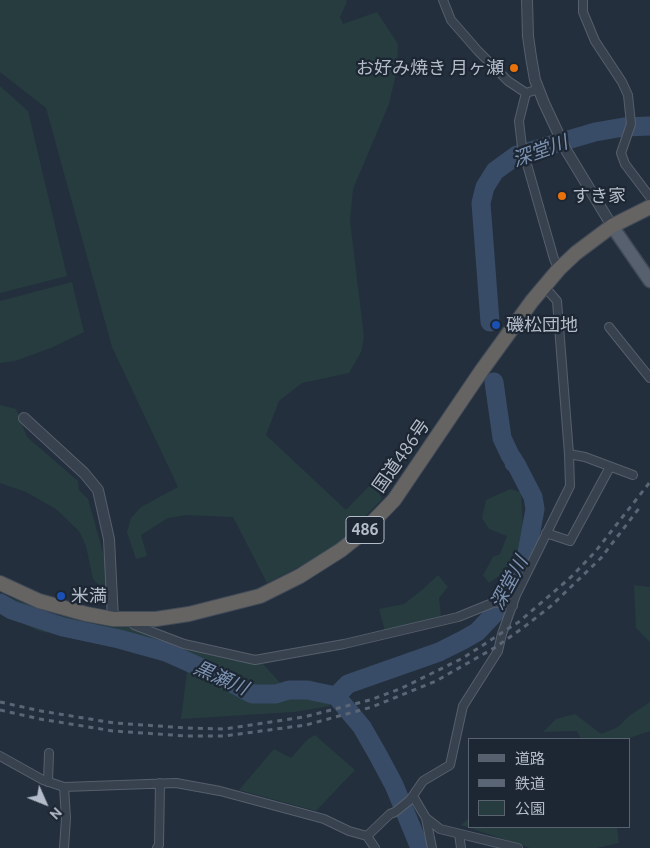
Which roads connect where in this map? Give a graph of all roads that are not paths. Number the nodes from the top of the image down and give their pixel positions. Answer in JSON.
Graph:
{"nodes":[{"id":1,"x":443,"y":0,"type":"edge"},
{"id":2,"x":527,"y":0,"type":"edge"},
{"id":3,"x":583,"y":0,"type":"edge"},
{"id":4,"x":539,"y":90,"type":"junction"},
{"id":5,"x":526,"y":93,"type":"junction"},
{"id":6,"x":650,"y":197,"type":"edge"},
{"id":7,"x":650,"y":207,"type":"edge"},
{"id":8,"x":612,"y":226,"type":"junction"},
{"id":9,"x":559,"y":269,"type":"junction"},
{"id":10,"x":650,"y":281,"type":"edge"},
{"id":11,"x":544,"y":286,"type":"junction"},
{"id":12,"x":609,"y":327,"type":"dead end"},
{"id":13,"x":650,"y":378,"type":"edge"},
{"id":14,"x":24,"y":418,"type":"dead end"},
{"id":15,"x":569,"y":454,"type":"junction"},
{"id":16,"x":610,"y":468,"type":"junction"},
{"id":17,"x":633,"y":475,"type":"dead end"},
{"id":18,"x":546,"y":533,"type":"junction"},
{"id":19,"x":0,"y":583,"type":"edge"},
{"id":20,"x":509,"y":605,"type":"junction"},
{"id":21,"x":113,"y":619,"type":"junction"},
{"id":22,"x":133,"y":620,"type":"junction"},
{"id":23,"x":49,"y":753,"type":"dead end"},
{"id":24,"x":0,"y":756,"type":"edge"},
{"id":25,"x":48,"y":782,"type":"junction"},
{"id":26,"x":160,"y":783,"type":"junction"},
{"id":27,"x":64,"y":787,"type":"junction"},
{"id":28,"x":412,"y":798,"type":"junction"},
{"id":29,"x":426,"y":818,"type":"junction"},
{"id":30,"x":459,"y":834,"type":"junction"},
{"id":31,"x":367,"y":836,"type":"junction"},
{"id":32,"x":64,"y":848,"type":"edge"},
{"id":33,"x":157,"y":848,"type":"edge"},
{"id":34,"x":375,"y":848,"type":"edge"},
{"id":35,"x":432,"y":848,"type":"edge"},
{"id":36,"x":461,"y":848,"type":"edge"},
{"id":37,"x":518,"y":848,"type":"edge"}],
"edges":[{"from":1,"to":5,"type":"street"},
{"from":2,"to":4,"type":"street"},
{"from":3,"to":6,"type":"street"},
{"from":4,"to":5,"type":"street"},
{"from":4,"to":8,"type":"street"},
{"from":5,"to":9,"type":"street"},
{"from":7,"to":8,"type":"highway","name":"国道486号","number":"486"},
{"from":8,"to":9,"type":"highway","name":"国道486号","number":"486"},
{"from":8,"to":10,"type":"main road"},
{"from":9,"to":11,"type":"highway","name":"国道486号","number":"486"},
{"from":11,"to":15,"type":"street"},
{"from":11,"to":22,"type":"highway","name":"国道486号","number":"486"},
{"from":12,"to":13,"type":"street"},
{"from":14,"to":21,"type":"street"},
{"from":15,"to":16,"type":"street"},
{"from":15,"to":18,"type":"street"},
{"from":16,"to":17,"type":"street"},
{"from":16,"to":18,"type":"street"},
{"from":18,"to":20,"type":"street"},
{"from":19,"to":21,"type":"highway","name":"国道486号","number":"486"},
{"from":20,"to":22,"type":"street"},
{"from":20,"to":28,"type":"street"},
{"from":21,"to":22,"type":"highway","name":"国道486号","number":"486"},
{"from":23,"to":25,"type":"street"},
{"from":24,"to":25,"type":"street"},
{"from":25,"to":27,"type":"street"},
{"from":26,"to":27,"type":"street"},
{"from":26,"to":31,"type":"street"},
{"from":26,"to":33,"type":"street"},
{"from":27,"to":32,"type":"street"},
{"from":28,"to":29,"type":"street"},
{"from":28,"to":31,"type":"street"},
{"from":29,"to":30,"type":"street"},
{"from":29,"to":35,"type":"street"},
{"from":30,"to":36,"type":"street"},
{"from":30,"to":37,"type":"street"},
{"from":31,"to":34,"type":"street"}]}
